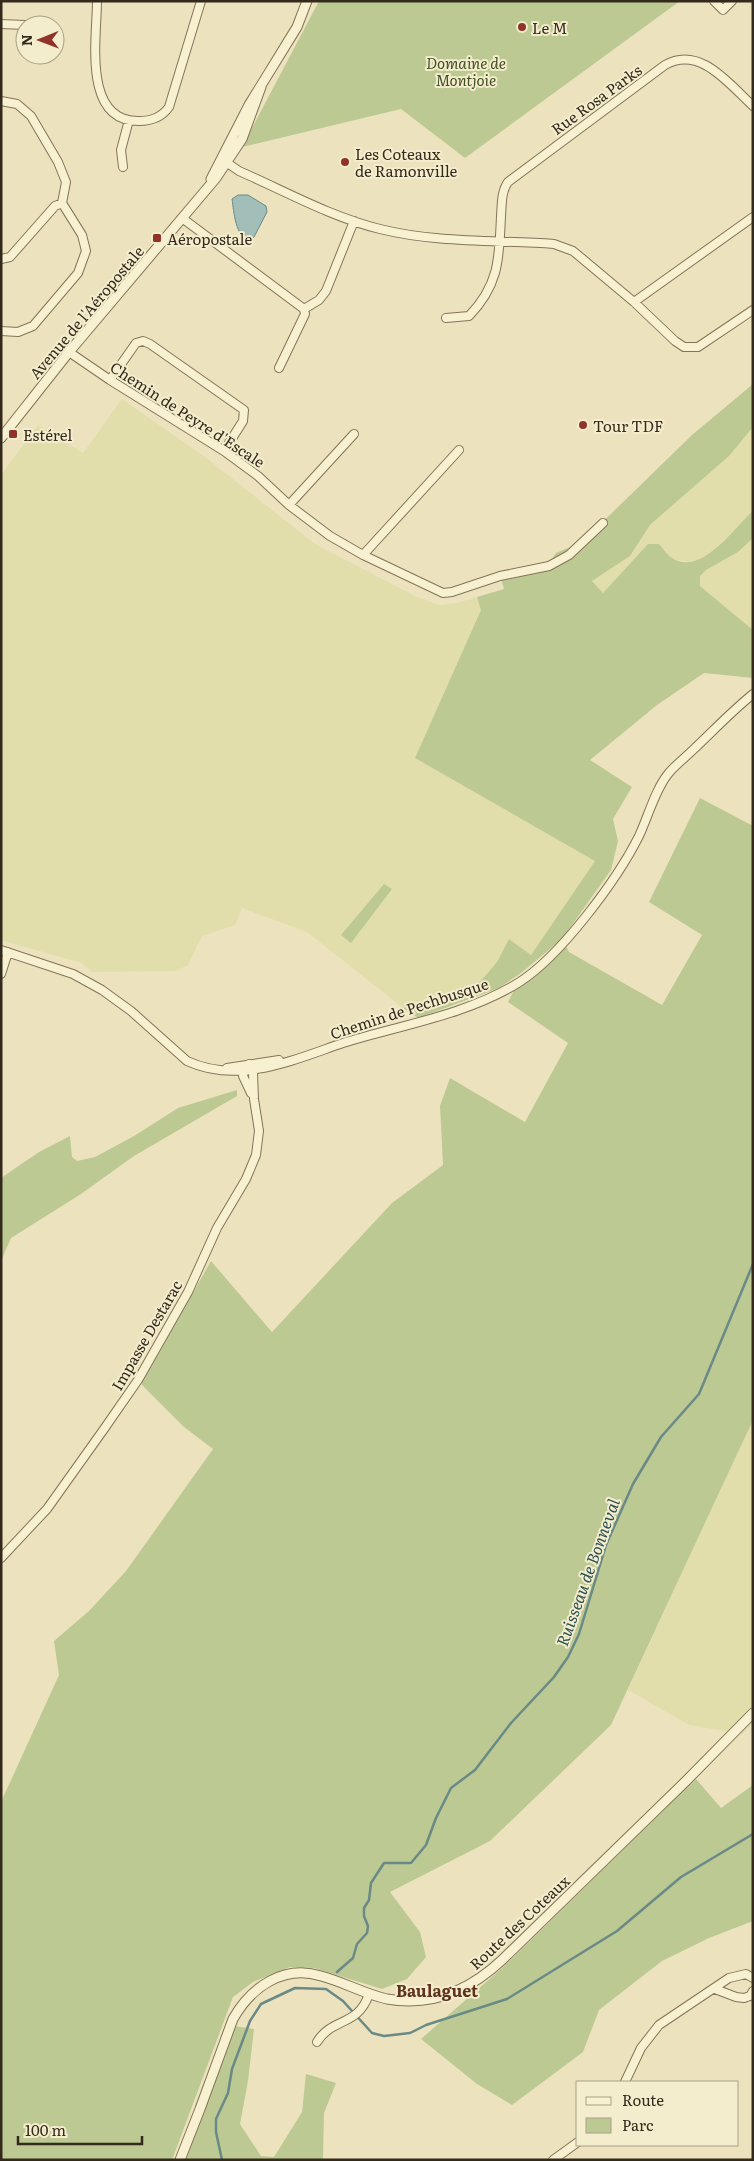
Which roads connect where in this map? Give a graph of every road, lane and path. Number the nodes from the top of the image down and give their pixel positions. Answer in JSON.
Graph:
{"nodes":[{"id":1,"x":97,"y":1,"type":"edge"},
{"id":2,"x":714,"y":1,"type":"edge"},
{"id":3,"x":732,"y":1,"type":"edge"},
{"id":4,"x":198,"y":2,"type":"edge"},
{"id":5,"x":308,"y":3,"type":"edge"},
{"id":6,"x":1,"y":24,"type":"edge"},
{"id":7,"x":15,"y":25,"type":"edge"},
{"id":8,"x":1,"y":101,"type":"edge"},
{"id":9,"x":753,"y":106,"type":"edge"},
{"id":10,"x":129,"y":120,"type":"junction"},
{"id":11,"x":224,"y":160,"type":"junction"},
{"id":12,"x":124,"y":167,"type":"dead end"},
{"id":13,"x":62,"y":203,"type":"junction"},
{"id":14,"x":753,"y":217,"type":"edge"},
{"id":15,"x":182,"y":218,"type":"junction"},
{"id":16,"x":354,"y":221,"type":"junction"},
{"id":17,"x":500,"y":241,"type":"junction"},
{"id":18,"x":1,"y":260,"type":"edge"},
{"id":19,"x":634,"y":302,"type":"junction"},
{"id":20,"x":304,"y":309,"type":"junction"},
{"id":21,"x":753,"y":310,"type":"edge"},
{"id":22,"x":446,"y":318,"type":"dead end"},
{"id":23,"x":1,"y":331,"type":"edge"},
{"id":24,"x":69,"y":352,"type":"junction"},
{"id":25,"x":279,"y":368,"type":"dead end"},
{"id":26,"x":110,"y":380,"type":"junction"},
{"id":27,"x":24,"y":408,"type":"junction"},
{"id":28,"x":1,"y":429,"type":"edge"},
{"id":29,"x":354,"y":434,"type":"dead end"},
{"id":30,"x":1,"y":438,"type":"edge"},
{"id":31,"x":458,"y":450,"type":"dead end"},
{"id":32,"x":224,"y":451,"type":"junction"},
{"id":33,"x":290,"y":505,"type":"junction"},
{"id":34,"x":603,"y":523,"type":"dead end"},
{"id":35,"x":363,"y":555,"type":"junction"},
{"id":36,"x":753,"y":694,"type":"edge"},
{"id":37,"x":4,"y":951,"type":"edge"},
{"id":38,"x":1,"y":974,"type":"edge"},
{"id":39,"x":251,"y":1067,"type":"junction"},
{"id":40,"x":217,"y":1069,"type":"junction"},
{"id":41,"x":243,"y":1072,"type":"junction"},
{"id":42,"x":254,"y":1099,"type":"junction"},
{"id":43,"x":1,"y":1558,"type":"edge"},
{"id":44,"x":753,"y":1714,"type":"edge"},
{"id":45,"x":753,"y":1978,"type":"edge"},
{"id":46,"x":715,"y":1989,"type":"junction"},
{"id":47,"x":753,"y":1991,"type":"edge"},
{"id":48,"x":369,"y":1994,"type":"junction"},
{"id":49,"x":317,"y":2042,"type":"dead end"},
{"id":50,"x":625,"y":2081,"type":"edge"},
{"id":51,"x":576,"y":2143,"type":"edge"},
{"id":52,"x":180,"y":2160,"type":"edge"},
{"id":53,"x":553,"y":2160,"type":"edge"}],
"edges":[{"from":1,"to":10,"type":"street"},
{"from":2,"to":3,"type":"street"},
{"from":4,"to":10,"type":"street"},
{"from":5,"to":11,"type":"street","name":"Avenue de l'Aéropostale"},
{"from":6,"to":7,"type":"street"},
{"from":8,"to":13,"type":"street"},
{"from":9,"to":17,"type":"street","name":"Rue Rosa Parks"},
{"from":10,"to":12,"type":"street"},
{"from":11,"to":15,"type":"street","name":"Avenue de l'Aéropostale"},
{"from":11,"to":16,"type":"street"},
{"from":13,"to":18,"type":"street"},
{"from":13,"to":23,"type":"street"},
{"from":14,"to":19,"type":"street"},
{"from":15,"to":20,"type":"street"},
{"from":15,"to":24,"type":"street","name":"Avenue de l'Aéropostale"},
{"from":16,"to":17,"type":"street"},
{"from":16,"to":20,"type":"street"},
{"from":17,"to":19,"type":"street"},
{"from":17,"to":22,"type":"street","name":"Rue Rosa Parks"},
{"from":19,"to":21,"type":"street"},
{"from":20,"to":25,"type":"street"},
{"from":24,"to":26,"type":"street","name":"Chemin de Peyre d'Escale"},
{"from":24,"to":27,"type":"street","name":"Avenue de l'Aéropostale"},
{"from":26,"to":32,"type":"street","name":"Chemin de Peyre d'Escale"},
{"from":26,"to":32,"type":"street"},
{"from":27,"to":28,"type":"street","name":"Avenue de l'Aéropostale"},
{"from":27,"to":30,"type":"street","name":"Avenue de l'Aéropostale"},
{"from":29,"to":33,"type":"street"},
{"from":31,"to":35,"type":"street"},
{"from":32,"to":33,"type":"street","name":"Chemin de Peyre d'Escale"},
{"from":33,"to":35,"type":"street","name":"Chemin de Peyre d'Escale"},
{"from":34,"to":35,"type":"street","name":"Chemin de Peyre d'Escale"},
{"from":36,"to":39,"type":"street","name":"Chemin de Pechbusque"},
{"from":37,"to":38,"type":"street"},
{"from":37,"to":40,"type":"street","name":"Chemin de Pechbusque"},
{"from":39,"to":40,"type":"street","name":"Chemin de Pechbusque"},
{"from":39,"to":41,"type":"street"},
{"from":39,"to":42,"type":"street","name":"Impasse Destarac"},
{"from":40,"to":41,"type":"street","name":"Chemin de Pechbusque"},
{"from":41,"to":42,"type":"street","name":"Impasse Destarac"},
{"from":42,"to":43,"type":"street","name":"Impasse Destarac"},
{"from":44,"to":48,"type":"street","name":"Route des Coteaux"},
{"from":45,"to":46,"type":"street"},
{"from":46,"to":47,"type":"street"},
{"from":46,"to":50,"type":"street"},
{"from":48,"to":49,"type":"street"},
{"from":48,"to":52,"type":"street","name":"Route des Coteaux"},
{"from":51,"to":53,"type":"street"}]}
